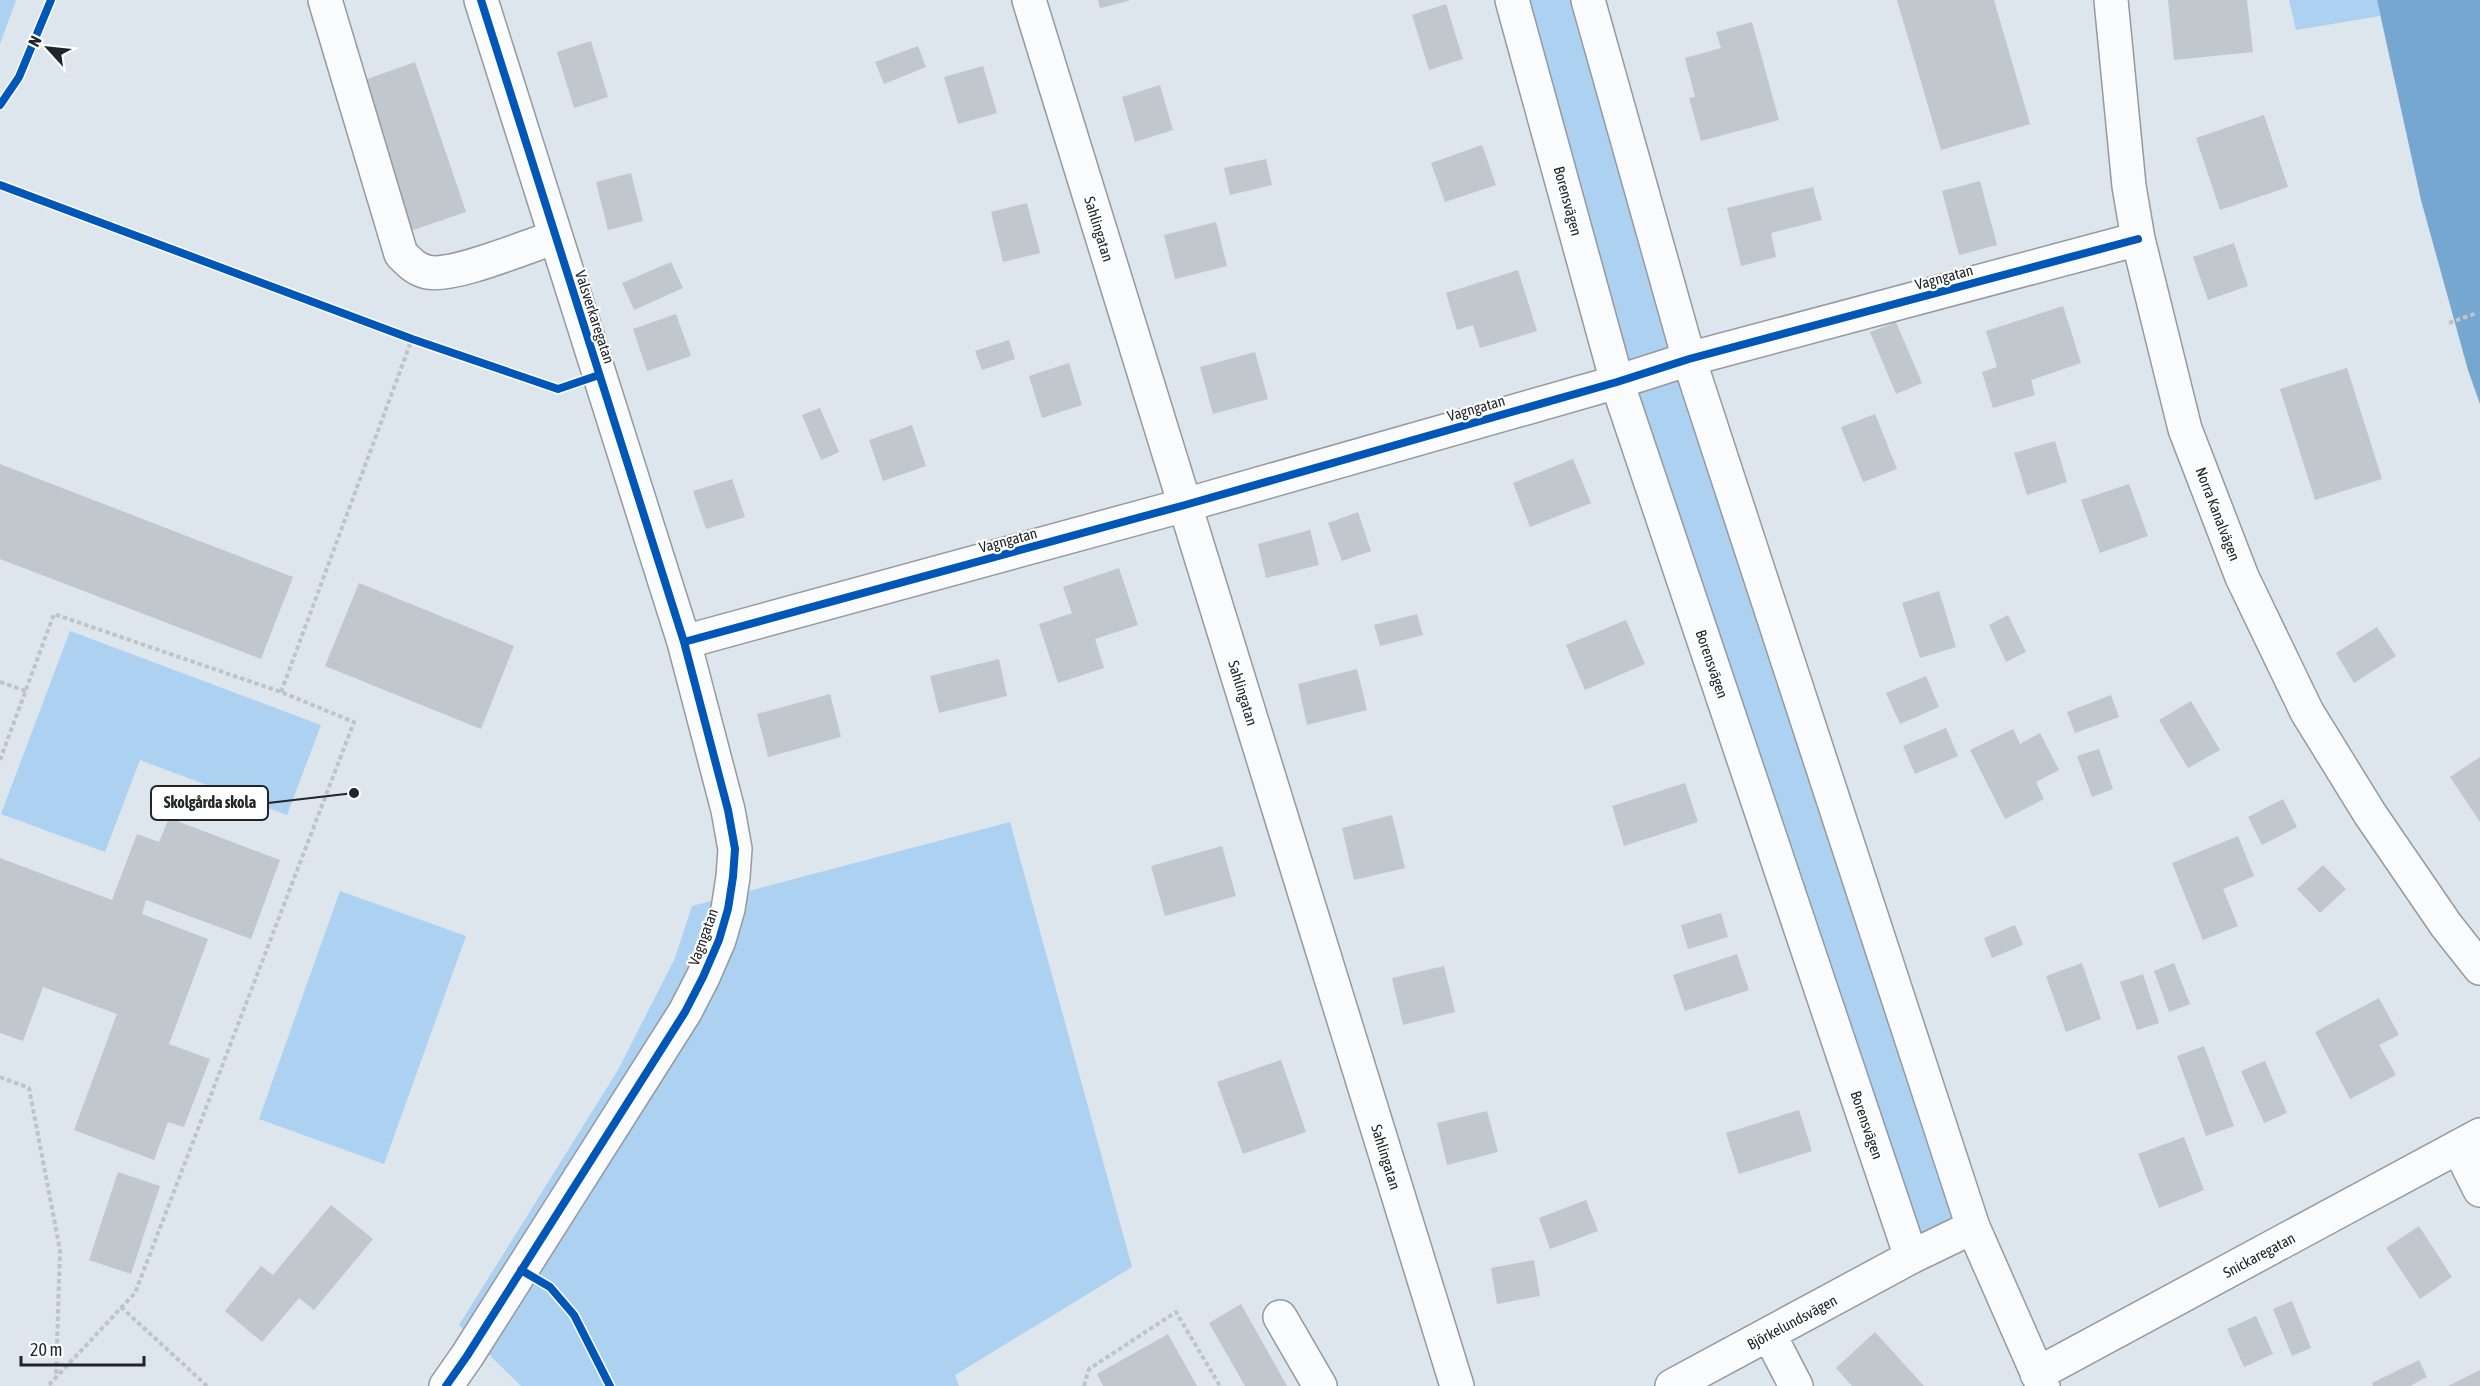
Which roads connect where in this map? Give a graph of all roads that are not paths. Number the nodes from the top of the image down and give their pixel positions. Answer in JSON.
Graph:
{"nodes":[{"id":1,"x":325,"y":0,"type":"edge"},
{"id":2,"x":481,"y":0,"type":"edge"},
{"id":3,"x":1029,"y":0,"type":"edge"},
{"id":4,"x":1512,"y":0,"type":"edge"},
{"id":5,"x":1588,"y":0,"type":"edge"},
{"id":6,"x":2111,"y":0,"type":"edge"},
{"id":7,"x":556,"y":237,"type":"junction"},
{"id":8,"x":2138,"y":239,"type":"junction"},
{"id":9,"x":1689,"y":359,"type":"junction"},
{"id":10,"x":1617,"y":382,"type":"junction"},
{"id":11,"x":1185,"y":505,"type":"junction"},
{"id":12,"x":684,"y":642,"type":"junction"},
{"id":13,"x":2480,"y":968,"type":"edge"},
{"id":14,"x":2469,"y":1141,"type":"edge"},
{"id":15,"x":2480,"y":1190,"type":"edge"},
{"id":16,"x":1973,"y":1227,"type":"junction"},
{"id":17,"x":1911,"y":1257,"type":"junction"},
{"id":18,"x":1280,"y":1317,"type":"dead end"},
{"id":19,"x":1769,"y":1334,"type":"junction"},
{"id":20,"x":2040,"y":1380,"type":"edge"},
{"id":21,"x":446,"y":1386,"type":"edge"},
{"id":22,"x":1320,"y":1386,"type":"edge"},
{"id":23,"x":1457,"y":1386,"type":"edge"},
{"id":24,"x":1672,"y":1386,"type":"edge"},
{"id":25,"x":1796,"y":1386,"type":"edge"}],
"edges":[{"from":1,"to":7,"type":"street"},
{"from":2,"to":7,"type":"street","name":"Valsverkaregatan"},
{"from":3,"to":11,"type":"street","name":"Sahlingatan"},
{"from":4,"to":10,"type":"street","name":"Borensvägen"},
{"from":5,"to":9,"type":"street"},
{"from":6,"to":8,"type":"street","name":"Norra Kanalvägen"},
{"from":7,"to":12,"type":"street","name":"Valsverkaregatan"},
{"from":8,"to":9,"type":"street","name":"Vagngatan"},
{"from":8,"to":13,"type":"street","name":"Norra Kanalvägen"},
{"from":9,"to":10,"type":"street","name":"Vagngatan"},
{"from":9,"to":16,"type":"street"},
{"from":10,"to":11,"type":"street","name":"Vagngatan"},
{"from":10,"to":17,"type":"street","name":"Borensvägen"},
{"from":11,"to":12,"type":"street","name":"Vagngatan"},
{"from":11,"to":23,"type":"street","name":"Sahlingatan"},
{"from":12,"to":21,"type":"street","name":"Vagngatan"},
{"from":14,"to":15,"type":"street"},
{"from":14,"to":20,"type":"street","name":"Snickaregatan"},
{"from":16,"to":17,"type":"street"},
{"from":16,"to":20,"type":"street"},
{"from":17,"to":19,"type":"street","name":"Björkelundsvägen"},
{"from":18,"to":22,"type":"street"},
{"from":19,"to":24,"type":"street","name":"Björkelundsvägen"},
{"from":19,"to":25,"type":"street"}]}
